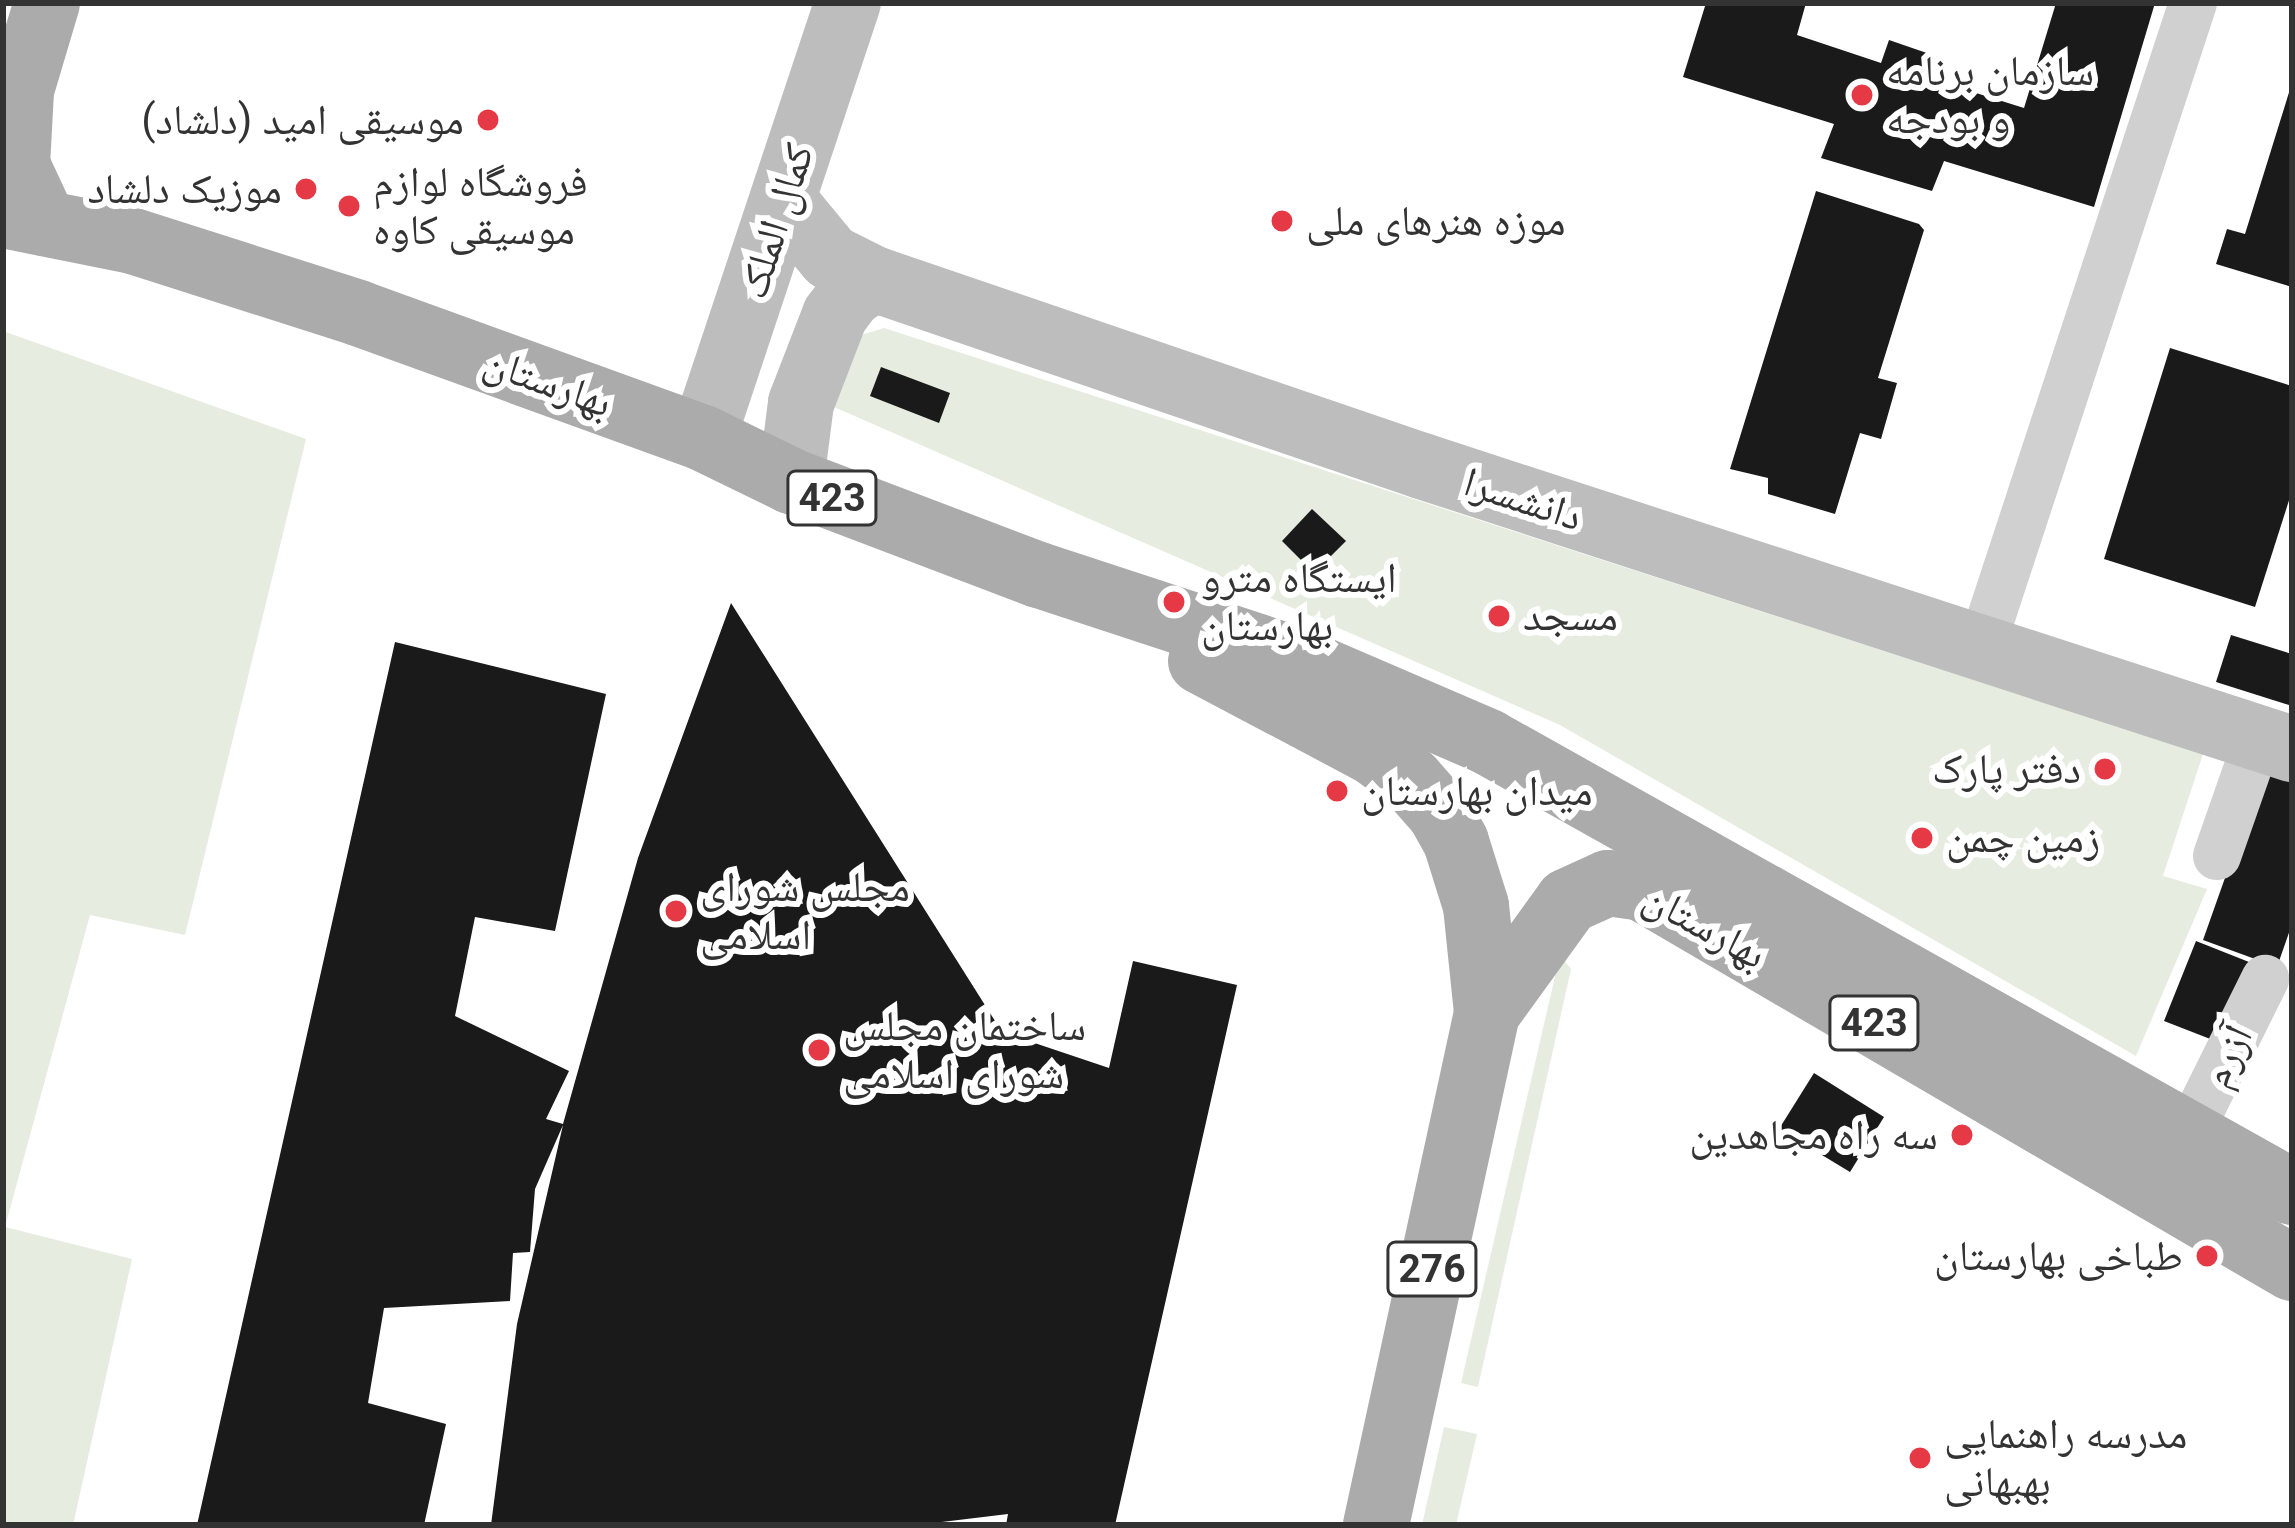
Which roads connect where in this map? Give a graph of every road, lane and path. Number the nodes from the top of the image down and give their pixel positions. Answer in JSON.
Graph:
{"nodes":[{"id":1,"x":42,"y":3,"type":"edge"},
{"id":2,"x":848,"y":3,"type":"edge"},
{"id":3,"x":2193,"y":3,"type":"edge"},
{"id":4,"x":3,"y":19,"type":"edge"},
{"id":5,"x":783,"y":200,"type":"junction"},
{"id":6,"x":24,"y":219,"type":"edge"},
{"id":7,"x":874,"y":279,"type":"junction"},
{"id":8,"x":703,"y":438,"type":"junction"},
{"id":9,"x":791,"y":482,"type":"junction"},
{"id":10,"x":1039,"y":575,"type":"junction"},
{"id":11,"x":1981,"y":648,"type":"junction"},
{"id":12,"x":2275,"y":744,"type":"edge"},
{"id":13,"x":2217,"y":856,"type":"dead end"},
{"id":14,"x":2265,"y":980,"type":"dead end"},
{"id":15,"x":1487,"y":1013,"type":"junction"},
{"id":16,"x":2189,"y":1133,"type":"junction"},
{"id":17,"x":2292,"y":1192,"type":"edge"},
{"id":18,"x":2292,"y":1268,"type":"edge"},
{"id":19,"x":1376,"y":1525,"type":"edge"}],
"edges":[{"from":1,"to":4,"type":"main road"},
{"from":1,"to":6,"type":"main road"},
{"from":2,"to":5,"type":"street","name":"کمال الملک"},
{"from":3,"to":11,"type":"street"},
{"from":5,"to":7,"type":"street","name":"دانشسرا"},
{"from":5,"to":8,"type":"street","name":"کمال الملک"},
{"from":6,"to":8,"type":"main road","name":"بهارستان","number":"423"},
{"from":7,"to":9,"type":"street"},
{"from":7,"to":11,"type":"street","name":"دانشسرا"},
{"from":8,"to":9,"type":"main road","name":"بهارستان","number":"423"},
{"from":9,"to":10,"type":"main road","name":"بهارستان","number":"423"},
{"from":10,"to":15,"type":"main road","name":"بهارستان"},
{"from":10,"to":16,"type":"main road","name":"بهارستان","number":"423"},
{"from":11,"to":12,"type":"street","name":"دانشسرا"},
{"from":12,"to":13,"type":"street"},
{"from":14,"to":16,"type":"street","name":"آزرم"},
{"from":15,"to":18,"type":"main road","name":"بهارستان","number":"423"},
{"from":15,"to":19,"type":"main road","number":"276"},
{"from":16,"to":17,"type":"main road","name":"بهارستان","number":"423"}]}
